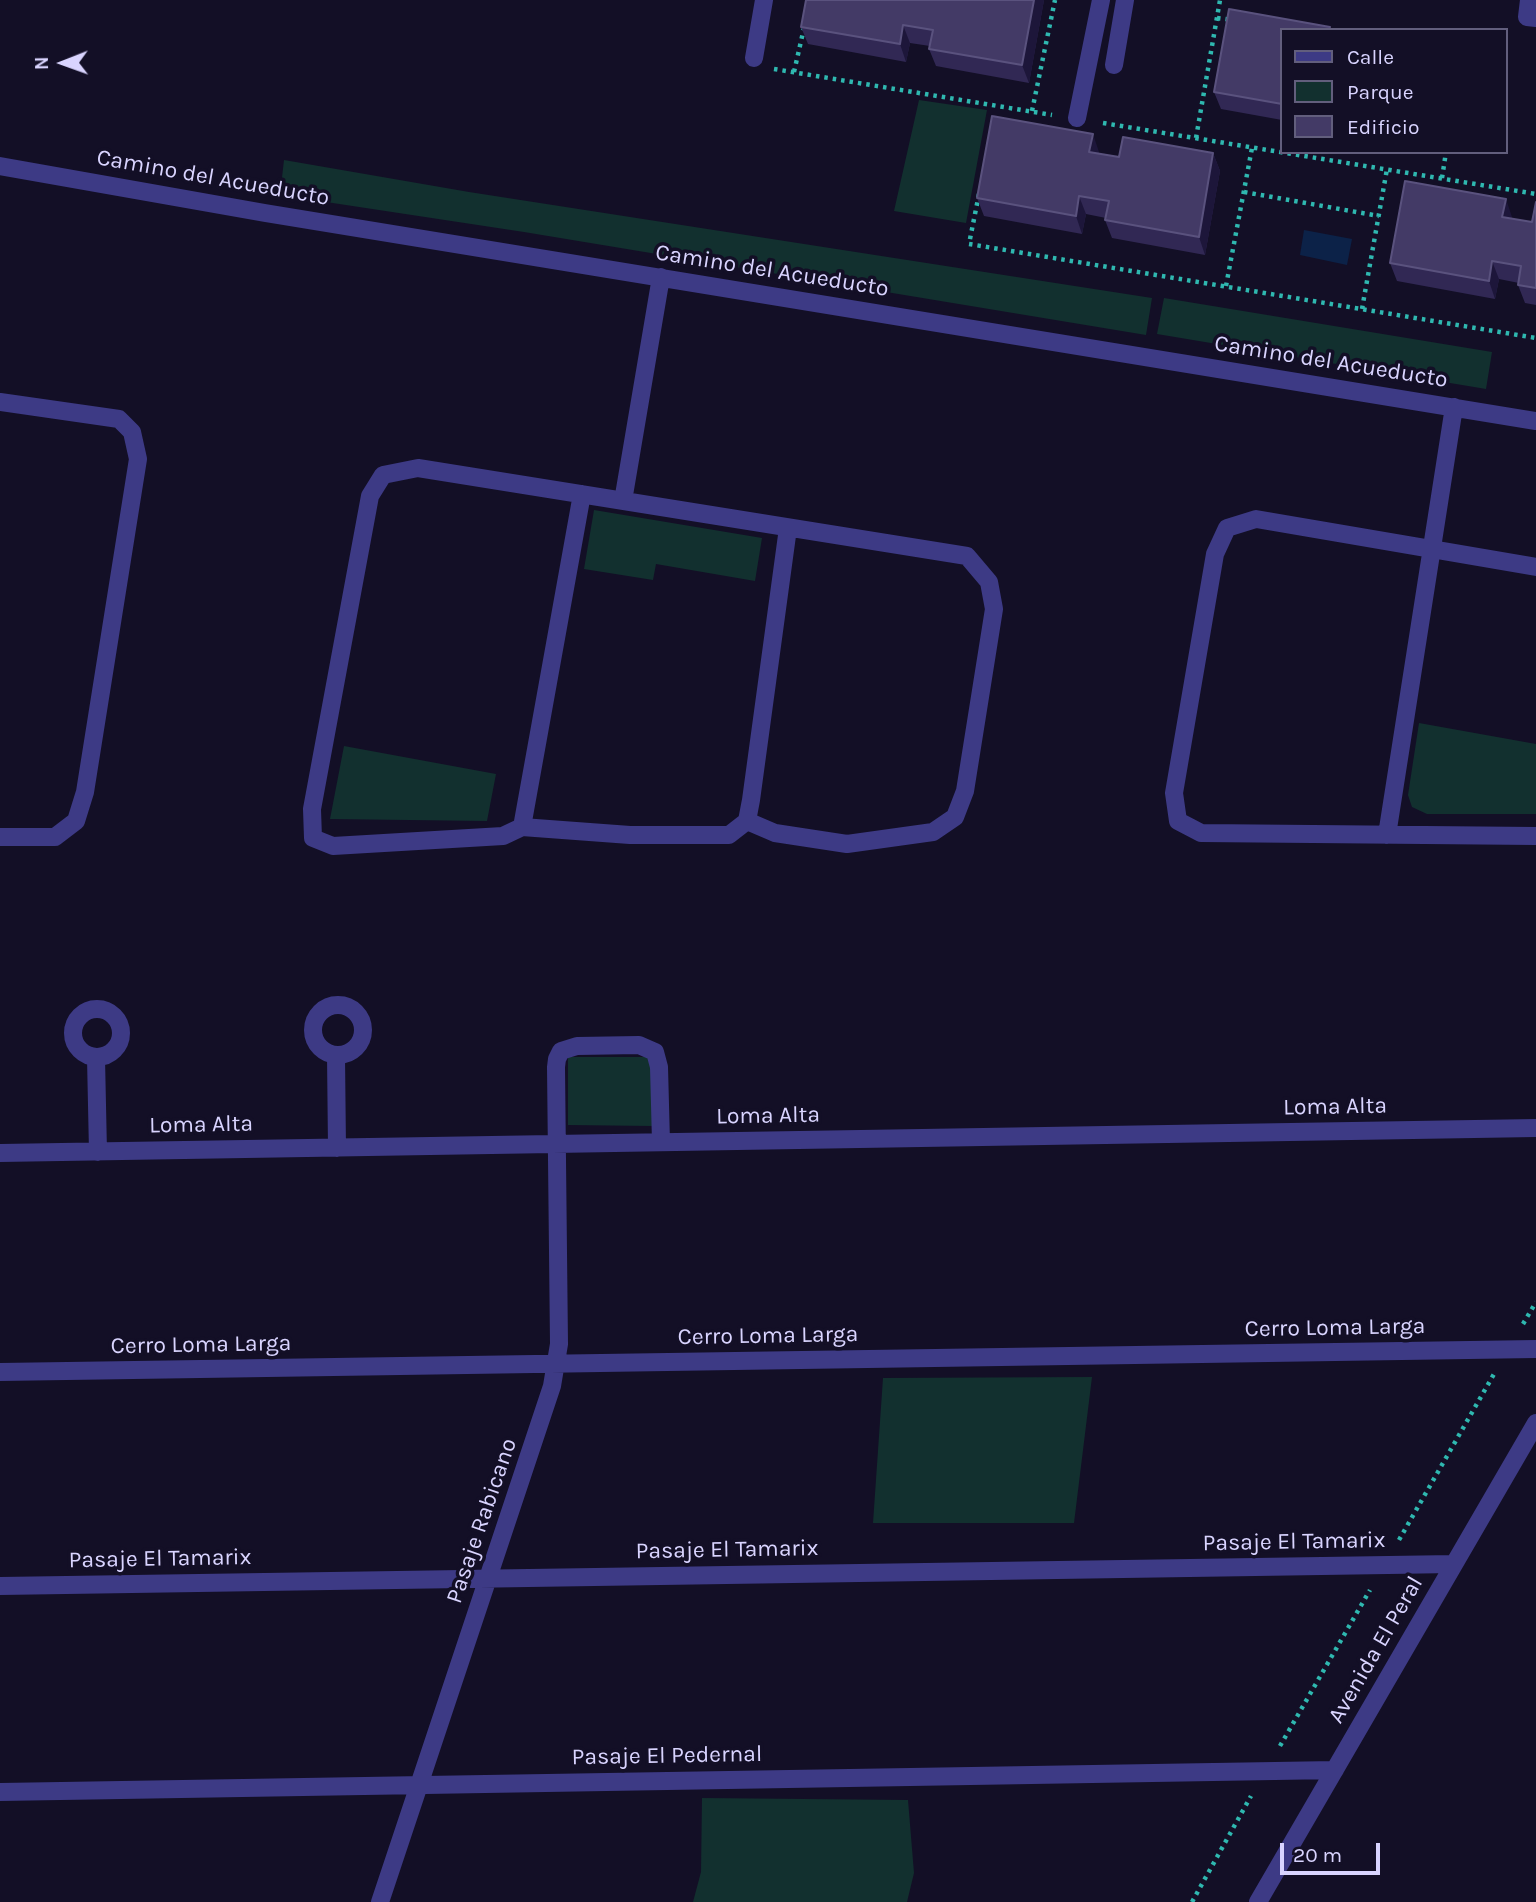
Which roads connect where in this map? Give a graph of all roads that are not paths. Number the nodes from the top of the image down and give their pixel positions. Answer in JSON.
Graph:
{"nodes":[{"id":1,"x":764,"y":0,"type":"edge"},
{"id":2,"x":1101,"y":0,"type":"edge"},
{"id":3,"x":1125,"y":0,"type":"edge"},
{"id":4,"x":1530,"y":0,"type":"edge"},
{"id":5,"x":1536,"y":18,"type":"edge"},
{"id":6,"x":754,"y":58,"type":"road end"},
{"id":7,"x":1114,"y":65,"type":"dead end"},
{"id":8,"x":1077,"y":118,"type":"road end"},
{"id":9,"x":0,"y":166,"type":"edge"},
{"id":10,"x":661,"y":277,"type":"junction"},
{"id":11,"x":0,"y":402,"type":"edge"},
{"id":12,"x":1454,"y":407,"type":"junction"},
{"id":13,"x":1536,"y":421,"type":"edge"},
{"id":14,"x":582,"y":494,"type":"junction"},
{"id":15,"x":623,"y":501,"type":"junction"},
{"id":16,"x":789,"y":527,"type":"junction"},
{"id":17,"x":1432,"y":550,"type":"junction"},
{"id":18,"x":1536,"y":567,"type":"edge"},
{"id":19,"x":747,"y":821,"type":"junction"},
{"id":20,"x":522,"y":827,"type":"junction"},
{"id":21,"x":1387,"y":835,"type":"junction"},
{"id":22,"x":0,"y":836,"type":"edge"},
{"id":23,"x":1536,"y":836,"type":"edge"},
{"id":24,"x":336,"y":1056,"type":"dead end"},
{"id":25,"x":96,"y":1058,"type":"junction"},
{"id":26,"x":1536,"y":1128,"type":"edge"},
{"id":27,"x":661,"y":1142,"type":"junction"},
{"id":28,"x":558,"y":1144,"type":"junction"},
{"id":29,"x":337,"y":1148,"type":"junction"},
{"id":30,"x":98,"y":1152,"type":"junction"},
{"id":31,"x":0,"y":1153,"type":"edge"},
{"id":32,"x":1536,"y":1349,"type":"edge"},
{"id":33,"x":556,"y":1364,"type":"junction"},
{"id":34,"x":0,"y":1372,"type":"edge"},
{"id":35,"x":1536,"y":1423,"type":"edge"},
{"id":36,"x":1454,"y":1564,"type":"junction"},
{"id":37,"x":488,"y":1578,"type":"junction"},
{"id":38,"x":0,"y":1586,"type":"edge"},
{"id":39,"x":1335,"y":1770,"type":"junction"},
{"id":40,"x":419,"y":1785,"type":"junction"},
{"id":41,"x":0,"y":1792,"type":"edge"},
{"id":42,"x":380,"y":1902,"type":"edge"},
{"id":43,"x":1258,"y":1902,"type":"edge"}],
"edges":[{"from":1,"to":6,"type":"street"},
{"from":2,"to":8,"type":"street"},
{"from":3,"to":7,"type":"street"},
{"from":4,"to":5,"type":"street"},
{"from":9,"to":10,"type":"street","name":"Camino del Acueducto"},
{"from":10,"to":12,"type":"street","name":"Camino del Acueducto"},
{"from":10,"to":15,"type":"street"},
{"from":11,"to":22,"type":"street"},
{"from":12,"to":13,"type":"street","name":"Camino del Acueducto"},
{"from":12,"to":17,"type":"street"},
{"from":14,"to":15,"type":"street"},
{"from":14,"to":20,"type":"street"},
{"from":14,"to":20,"type":"street"},
{"from":15,"to":16,"type":"street"},
{"from":16,"to":19,"type":"street"},
{"from":16,"to":19,"type":"street"},
{"from":17,"to":18,"type":"street"},
{"from":17,"to":21,"type":"street"},
{"from":17,"to":21,"type":"street"},
{"from":19,"to":20,"type":"street"},
{"from":21,"to":23,"type":"street"},
{"from":24,"to":29,"type":"street"},
{"from":25,"to":25,"type":"street"},
{"from":25,"to":30,"type":"street"},
{"from":26,"to":27,"type":"street","name":"Loma Alta"},
{"from":27,"to":28,"type":"street","name":"Loma Alta"},
{"from":27,"to":28,"type":"street","name":"Pasaje Rabicano"},
{"from":28,"to":29,"type":"street","name":"Loma Alta"},
{"from":28,"to":33,"type":"street","name":"Pasaje Rabicano"},
{"from":29,"to":30,"type":"street","name":"Loma Alta"},
{"from":30,"to":31,"type":"street","name":"Loma Alta"},
{"from":32,"to":33,"type":"street","name":"Cerro Loma Larga"},
{"from":33,"to":34,"type":"street","name":"Cerro Loma Larga"},
{"from":33,"to":37,"type":"street","name":"Pasaje Rabicano"},
{"from":35,"to":36,"type":"street","name":"Avenida El Peral"},
{"from":36,"to":37,"type":"street","name":"Pasaje El Tamarix"},
{"from":36,"to":39,"type":"street","name":"Avenida El Peral"},
{"from":37,"to":38,"type":"street","name":"Pasaje El Tamarix"},
{"from":37,"to":40,"type":"street","name":"Pasaje Rabicano"},
{"from":39,"to":40,"type":"street","name":"Pasaje El Pedernal"},
{"from":39,"to":43,"type":"street","name":"Avenida El Peral"},
{"from":40,"to":41,"type":"street","name":"Pasaje El Pedernal"},
{"from":40,"to":42,"type":"street","name":"Pasaje Rabicano"}]}
